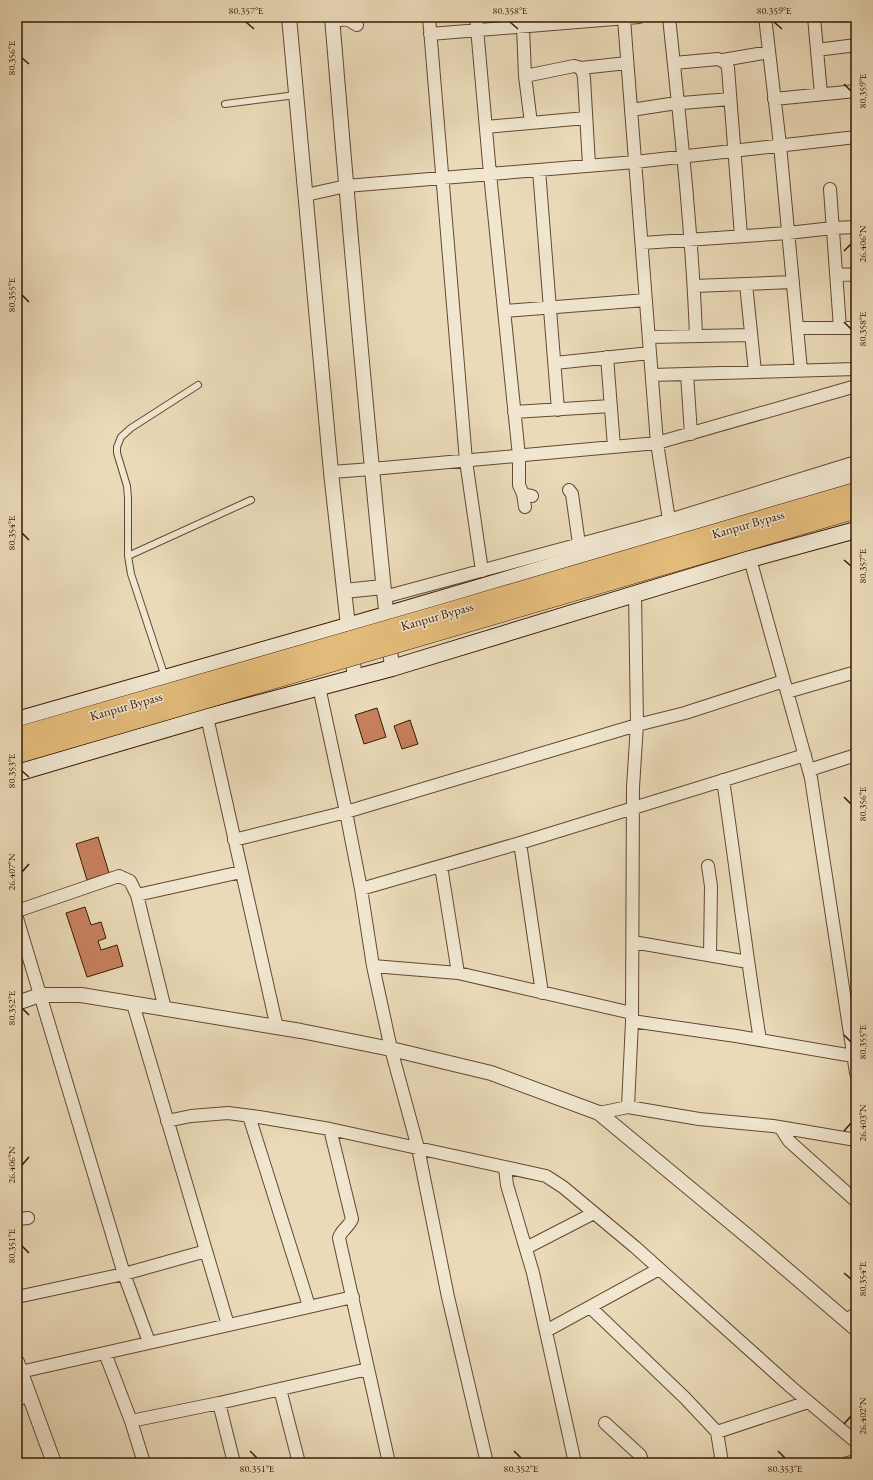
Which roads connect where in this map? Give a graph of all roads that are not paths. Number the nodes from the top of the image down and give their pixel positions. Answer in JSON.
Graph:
{"nodes":[{"id":1,"x":289,"y":17,"type":"edge"},
{"id":2,"x":429,"y":17,"type":"edge"},
{"id":3,"x":476,"y":17,"type":"edge"},
{"id":4,"x":639,"y":17,"type":"edge"},
{"id":5,"x":669,"y":17,"type":"edge"},
{"id":6,"x":765,"y":17,"type":"edge"},
{"id":7,"x":814,"y":17,"type":"edge"},
{"id":8,"x":332,"y":19,"type":"edge"},
{"id":9,"x":624,"y":19,"type":"junction"},
{"id":10,"x":357,"y":25,"type":"dead end"},
{"id":11,"x":523,"y":26,"type":"junction"},
{"id":12,"x":477,"y":30,"type":"junction"},
{"id":13,"x":430,"y":34,"type":"junction"},
{"id":14,"x":856,"y":45,"type":"edge"},
{"id":15,"x":817,"y":50,"type":"junction"},
{"id":16,"x":769,"y":52,"type":"junction"},
{"id":17,"x":723,"y":60,"type":"junction"},
{"id":18,"x":628,"y":63,"type":"junction"},
{"id":19,"x":674,"y":63,"type":"junction"},
{"id":20,"x":581,"y":68,"type":"junction"},
{"id":21,"x":525,"y":76,"type":"junction"},
{"id":22,"x":856,"y":91,"type":"edge"},
{"id":23,"x":821,"y":94,"type":"junction"},
{"id":24,"x":296,"y":95,"type":"junction"},
{"id":25,"x":730,"y":99,"type":"junction"},
{"id":26,"x":774,"y":99,"type":"junction"},
{"id":27,"x":225,"y":104,"type":"dead end"},
{"id":28,"x":677,"y":104,"type":"junction"},
{"id":29,"x":631,"y":110,"type":"junction"},
{"id":30,"x":586,"y":118,"type":"junction"},
{"id":31,"x":531,"y":123,"type":"junction"},
{"id":32,"x":486,"y":127,"type":"junction"},
{"id":33,"x":856,"y":137,"type":"edge"},
{"id":34,"x":780,"y":145,"type":"junction"},
{"id":35,"x":733,"y":151,"type":"junction"},
{"id":36,"x":683,"y":156,"type":"junction"},
{"id":37,"x":635,"y":162,"type":"junction"},
{"id":38,"x":589,"y":166,"type":"junction"},
{"id":39,"x":539,"y":170,"type":"junction"},
{"id":40,"x":490,"y":174,"type":"junction"},
{"id":41,"x":442,"y":178,"type":"junction"},
{"id":42,"x":346,"y":186,"type":"junction"},
{"id":43,"x":830,"y":189,"type":"dead end"},
{"id":44,"x":306,"y":194,"type":"junction"},
{"id":45,"x":856,"y":227,"type":"edge"},
{"id":46,"x":833,"y":228,"type":"junction"},
{"id":47,"x":788,"y":233,"type":"junction"},
{"id":48,"x":741,"y":236,"type":"junction"},
{"id":49,"x":690,"y":240,"type":"junction"},
{"id":50,"x":642,"y":243,"type":"junction"},
{"id":51,"x":836,"y":274,"type":"junction"},
{"id":52,"x":856,"y":275,"type":"edge"},
{"id":53,"x":793,"y":282,"type":"junction"},
{"id":54,"x":746,"y":284,"type":"junction"},
{"id":55,"x":694,"y":286,"type":"junction"},
{"id":56,"x":646,"y":300,"type":"junction"},
{"id":57,"x":550,"y":308,"type":"junction"},
{"id":58,"x":504,"y":311,"type":"junction"},
{"id":59,"x":797,"y":328,"type":"junction"},
{"id":60,"x":840,"y":328,"type":"junction"},
{"id":61,"x":856,"y":328,"type":"edge"},
{"id":62,"x":751,"y":335,"type":"junction"},
{"id":63,"x":696,"y":336,"type":"junction"},
{"id":64,"x":649,"y":337,"type":"junction"},
{"id":65,"x":650,"y":353,"type":"junction"},
{"id":66,"x":607,"y":357,"type":"junction"},
{"id":67,"x":555,"y":363,"type":"junction"},
{"id":68,"x":856,"y":369,"type":"edge"},
{"id":69,"x":801,"y":370,"type":"junction"},
{"id":70,"x":755,"y":372,"type":"junction"},
{"id":71,"x":687,"y":374,"type":"junction"},
{"id":72,"x":652,"y":375,"type":"junction"},
{"id":73,"x":198,"y":385,"type":"dead end"},
{"id":74,"x":856,"y":386,"type":"edge"},
{"id":75,"x":611,"y":406,"type":"junction"},
{"id":76,"x":558,"y":410,"type":"junction"},
{"id":77,"x":514,"y":412,"type":"junction"},
{"id":78,"x":691,"y":434,"type":"junction"},
{"id":79,"x":657,"y":444,"type":"junction"},
{"id":80,"x":614,"y":447,"type":"junction"},
{"id":81,"x":519,"y":456,"type":"junction"},
{"id":82,"x":466,"y":461,"type":"junction"},
{"id":83,"x":856,"y":462,"type":"edge"},
{"id":84,"x":372,"y":470,"type":"junction"},
{"id":85,"x":331,"y":472,"type":"junction"},
{"id":86,"x":856,"y":476,"type":"edge"},
{"id":87,"x":569,"y":490,"type":"dead end"},
{"id":88,"x":856,"y":492,"type":"edge"},
{"id":89,"x":251,"y":500,"type":"dead end"},
{"id":90,"x":526,"y":507,"type":"dead end"},
{"id":91,"x":856,"y":509,"type":"edge"},
{"id":92,"x":670,"y":520,"type":"junction"},
{"id":93,"x":856,"y":530,"type":"edge"},
{"id":94,"x":579,"y":544,"type":"junction"},
{"id":95,"x":128,"y":556,"type":"junction"},
{"id":96,"x":750,"y":559,"type":"junction"},
{"id":97,"x":482,"y":571,"type":"junction"},
{"id":98,"x":344,"y":591,"type":"junction"},
{"id":99,"x":384,"y":592,"type":"junction"},
{"id":100,"x":635,"y":594,"type":"junction"},
{"id":101,"x":386,"y":615,"type":"junction"},
{"id":102,"x":348,"y":626,"type":"junction"},
{"id":103,"x":392,"y":668,"type":"junction"},
{"id":104,"x":856,"y":672,"type":"edge"},
{"id":105,"x":165,"y":677,"type":"junction"},
{"id":106,"x":356,"y":678,"type":"junction"},
{"id":107,"x":786,"y":686,"type":"junction"},
{"id":108,"x":319,"y":687,"type":"junction"},
{"id":109,"x":207,"y":717,"type":"junction"},
{"id":110,"x":17,"y":720,"type":"edge"},
{"id":111,"x":636,"y":725,"type":"junction"},
{"id":112,"x":17,"y":737,"type":"edge"},
{"id":113,"x":17,"y":754,"type":"edge"},
{"id":114,"x":805,"y":755,"type":"junction"},
{"id":115,"x":856,"y":756,"type":"edge"},
{"id":116,"x":809,"y":770,"type":"junction"},
{"id":117,"x":17,"y":773,"type":"edge"},
{"id":118,"x":723,"y":780,"type":"junction"},
{"id":119,"x":634,"y":808,"type":"junction"},
{"id":120,"x":346,"y":812,"type":"junction"},
{"id":121,"x":234,"y":840,"type":"junction"},
{"id":122,"x":520,"y":843,"type":"junction"},
{"id":123,"x":441,"y":866,"type":"junction"},
{"id":124,"x":708,"y":866,"type":"dead end"},
{"id":125,"x":241,"y":872,"type":"junction"},
{"id":126,"x":361,"y":889,"type":"junction"},
{"id":127,"x":137,"y":895,"type":"junction"},
{"id":128,"x":17,"y":911,"type":"edge"},
{"id":129,"x":17,"y":918,"type":"edge"},
{"id":130,"x":633,"y":942,"type":"junction"},
{"id":131,"x":710,"y":955,"type":"junction"},
{"id":132,"x":748,"y":962,"type":"junction"},
{"id":133,"x":373,"y":966,"type":"junction"},
{"id":134,"x":458,"y":973,"type":"junction"},
{"id":135,"x":542,"y":993,"type":"junction"},
{"id":136,"x":40,"y":995,"type":"junction"},
{"id":137,"x":850,"y":1001,"type":"edge"},
{"id":138,"x":17,"y":1003,"type":"edge"},
{"id":139,"x":133,"y":1004,"type":"junction"},
{"id":140,"x":165,"y":1009,"type":"junction"},
{"id":141,"x":632,"y":1017,"type":"junction"},
{"id":142,"x":277,"y":1028,"type":"junction"},
{"id":143,"x":760,"y":1040,"type":"junction"},
{"id":144,"x":391,"y":1049,"type":"junction"},
{"id":145,"x":853,"y":1056,"type":"junction"},
{"id":146,"x":856,"y":1073,"type":"edge"},
{"id":147,"x":628,"y":1107,"type":"junction"},
{"id":148,"x":600,"y":1113,"type":"junction"},
{"id":149,"x":249,"y":1116,"type":"junction"},
{"id":150,"x":167,"y":1121,"type":"junction"},
{"id":151,"x":780,"y":1127,"type":"junction"},
{"id":152,"x":330,"y":1130,"type":"junction"},
{"id":153,"x":856,"y":1140,"type":"edge"},
{"id":154,"x":418,"y":1148,"type":"junction"},
{"id":155,"x":505,"y":1168,"type":"junction"},
{"id":156,"x":856,"y":1201,"type":"edge"},
{"id":157,"x":594,"y":1214,"type":"junction"},
{"id":158,"x":526,"y":1248,"type":"junction"},
{"id":159,"x":206,"y":1251,"type":"junction"},
{"id":160,"x":659,"y":1269,"type":"junction"},
{"id":161,"x":124,"y":1274,"type":"junction"},
{"id":162,"x":17,"y":1297,"type":"edge"},
{"id":163,"x":352,"y":1297,"type":"junction"},
{"id":164,"x":310,"y":1306,"type":"junction"},
{"id":165,"x":590,"y":1307,"type":"junction"},
{"id":166,"x":853,"y":1321,"type":"edge"},
{"id":167,"x":228,"y":1324,"type":"junction"},
{"id":168,"x":546,"y":1330,"type":"junction"},
{"id":169,"x":149,"y":1342,"type":"junction"},
{"id":170,"x":104,"y":1353,"type":"junction"},
{"id":171,"x":19,"y":1367,"type":"edge"},
{"id":172,"x":368,"y":1369,"type":"junction"},
{"id":173,"x":280,"y":1389,"type":"junction"},
{"id":174,"x":23,"y":1397,"type":"edge"},
{"id":175,"x":808,"y":1402,"type":"junction"},
{"id":176,"x":219,"y":1403,"type":"junction"},
{"id":177,"x":131,"y":1421,"type":"junction"},
{"id":178,"x":605,"y":1423,"type":"dead end"},
{"id":179,"x":717,"y":1432,"type":"junction"},
{"id":180,"x":856,"y":1442,"type":"edge"},
{"id":181,"x":856,"y":1461,"type":"edge"},
{"id":182,"x":54,"y":1463,"type":"edge"},
{"id":183,"x":144,"y":1463,"type":"edge"},
{"id":184,"x":234,"y":1463,"type":"edge"},
{"id":185,"x":300,"y":1463,"type":"edge"},
{"id":186,"x":389,"y":1463,"type":"edge"},
{"id":187,"x":487,"y":1463,"type":"edge"},
{"id":188,"x":575,"y":1463,"type":"edge"},
{"id":189,"x":643,"y":1463,"type":"edge"},
{"id":190,"x":722,"y":1463,"type":"edge"},
{"id":191,"x":847,"y":1463,"type":"edge"}],
"edges":[{"from":1,"to":24,"type":"street"},
{"from":2,"to":13,"type":"street"},
{"from":3,"to":12,"type":"street"},
{"from":4,"to":9,"type":"street"},
{"from":5,"to":19,"type":"street"},
{"from":6,"to":16,"type":"street"},
{"from":7,"to":15,"type":"street"},
{"from":8,"to":10,"type":"street"},
{"from":8,"to":42,"type":"street"},
{"from":9,"to":11,"type":"street"},
{"from":9,"to":18,"type":"street"},
{"from":11,"to":12,"type":"street"},
{"from":11,"to":21,"type":"street"},
{"from":12,"to":13,"type":"street"},
{"from":12,"to":32,"type":"street"},
{"from":13,"to":41,"type":"street"},
{"from":14,"to":15,"type":"street"},
{"from":15,"to":23,"type":"street"},
{"from":16,"to":17,"type":"street"},
{"from":16,"to":26,"type":"street"},
{"from":17,"to":19,"type":"street"},
{"from":17,"to":25,"type":"street"},
{"from":18,"to":20,"type":"street"},
{"from":18,"to":29,"type":"street"},
{"from":19,"to":28,"type":"street"},
{"from":20,"to":21,"type":"street"},
{"from":20,"to":30,"type":"street"},
{"from":21,"to":31,"type":"street"},
{"from":22,"to":23,"type":"street"},
{"from":23,"to":26,"type":"street"},
{"from":24,"to":27,"type":"lane"},
{"from":24,"to":44,"type":"street"},
{"from":25,"to":28,"type":"street"},
{"from":25,"to":35,"type":"street"},
{"from":26,"to":34,"type":"street"},
{"from":28,"to":29,"type":"street"},
{"from":28,"to":36,"type":"street"},
{"from":29,"to":37,"type":"street"},
{"from":30,"to":31,"type":"street"},
{"from":30,"to":38,"type":"street"},
{"from":31,"to":32,"type":"street"},
{"from":32,"to":40,"type":"street"},
{"from":33,"to":34,"type":"street"},
{"from":34,"to":35,"type":"street"},
{"from":34,"to":47,"type":"street"},
{"from":35,"to":36,"type":"street"},
{"from":35,"to":48,"type":"street"},
{"from":36,"to":37,"type":"street"},
{"from":36,"to":49,"type":"street"},
{"from":37,"to":38,"type":"street"},
{"from":37,"to":50,"type":"street"},
{"from":38,"to":39,"type":"street"},
{"from":39,"to":40,"type":"street"},
{"from":39,"to":57,"type":"street"},
{"from":40,"to":41,"type":"street"},
{"from":40,"to":58,"type":"street"},
{"from":41,"to":42,"type":"street"},
{"from":41,"to":82,"type":"street"},
{"from":42,"to":44,"type":"street"},
{"from":42,"to":84,"type":"street"},
{"from":43,"to":46,"type":"street"},
{"from":44,"to":85,"type":"street"},
{"from":45,"to":46,"type":"street"},
{"from":46,"to":47,"type":"street"},
{"from":46,"to":51,"type":"street"},
{"from":47,"to":48,"type":"street"},
{"from":47,"to":53,"type":"street"},
{"from":48,"to":49,"type":"street"},
{"from":49,"to":50,"type":"street"},
{"from":49,"to":55,"type":"street"},
{"from":50,"to":56,"type":"street"},
{"from":51,"to":52,"type":"street"},
{"from":51,"to":60,"type":"street"},
{"from":53,"to":54,"type":"street"},
{"from":53,"to":59,"type":"street"},
{"from":54,"to":55,"type":"street"},
{"from":54,"to":62,"type":"street"},
{"from":55,"to":63,"type":"street"},
{"from":56,"to":57,"type":"street"},
{"from":56,"to":64,"type":"street"},
{"from":57,"to":58,"type":"street"},
{"from":57,"to":67,"type":"street"},
{"from":58,"to":77,"type":"street"},
{"from":59,"to":60,"type":"street"},
{"from":59,"to":69,"type":"street"},
{"from":60,"to":61,"type":"street"},
{"from":62,"to":63,"type":"street"},
{"from":62,"to":70,"type":"street"},
{"from":63,"to":64,"type":"street"},
{"from":64,"to":65,"type":"street"},
{"from":65,"to":66,"type":"street"},
{"from":65,"to":72,"type":"street"},
{"from":66,"to":67,"type":"street"},
{"from":66,"to":75,"type":"street"},
{"from":67,"to":76,"type":"street"},
{"from":68,"to":69,"type":"street"},
{"from":69,"to":70,"type":"street"},
{"from":70,"to":71,"type":"street"},
{"from":71,"to":72,"type":"street"},
{"from":71,"to":78,"type":"street"},
{"from":72,"to":79,"type":"street"},
{"from":73,"to":95,"type":"lane"},
{"from":74,"to":78,"type":"street"},
{"from":75,"to":76,"type":"street"},
{"from":75,"to":80,"type":"street"},
{"from":76,"to":77,"type":"street"},
{"from":77,"to":81,"type":"street"},
{"from":78,"to":79,"type":"street"},
{"from":79,"to":80,"type":"street"},
{"from":79,"to":92,"type":"street"},
{"from":80,"to":81,"type":"street"},
{"from":81,"to":82,"type":"street"},
{"from":81,"to":90,"type":"street"},
{"from":82,"to":84,"type":"street"},
{"from":82,"to":97,"type":"street"},
{"from":83,"to":92,"type":"street"},
{"from":84,"to":85,"type":"street"},
{"from":84,"to":99,"type":"street"},
{"from":85,"to":98,"type":"street"},
{"from":86,"to":101,"type":"main road"},
{"from":87,"to":94,"type":"street"},
{"from":88,"to":112,"type":"highway","name":"Kanpur Bypass","bridge":true},
{"from":89,"to":95,"type":"lane"},
{"from":91,"to":113,"type":"highway","name":"Kanpur Bypass","bridge":true},
{"from":92,"to":94,"type":"street"},
{"from":93,"to":96,"type":"main road"},
{"from":94,"to":97,"type":"street"},
{"from":95,"to":105,"type":"lane"},
{"from":96,"to":100,"type":"main road"},
{"from":96,"to":107,"type":"street"},
{"from":97,"to":99,"type":"street"},
{"from":98,"to":99,"type":"street"},
{"from":98,"to":102,"type":"street"},
{"from":99,"to":101,"type":"street"},
{"from":100,"to":103,"type":"main road"},
{"from":100,"to":111,"type":"street"},
{"from":101,"to":102,"type":"main road"},
{"from":101,"to":103,"type":"street"},
{"from":102,"to":105,"type":"main road"},
{"from":102,"to":106,"type":"street"},
{"from":103,"to":106,"type":"main road"},
{"from":104,"to":107,"type":"street"},
{"from":105,"to":110,"type":"main road"},
{"from":106,"to":108,"type":"main road"},
{"from":107,"to":111,"type":"street"},
{"from":107,"to":114,"type":"street"},
{"from":108,"to":109,"type":"main road"},
{"from":108,"to":120,"type":"street"},
{"from":109,"to":117,"type":"main road"},
{"from":109,"to":121,"type":"street"},
{"from":111,"to":119,"type":"street"},
{"from":111,"to":120,"type":"street"},
{"from":114,"to":116,"type":"street"},
{"from":114,"to":118,"type":"street"},
{"from":115,"to":116,"type":"street"},
{"from":116,"to":137,"type":"street"},
{"from":118,"to":119,"type":"street"},
{"from":118,"to":132,"type":"street"},
{"from":119,"to":122,"type":"street"},
{"from":119,"to":130,"type":"street"},
{"from":120,"to":121,"type":"street"},
{"from":120,"to":126,"type":"street"},
{"from":121,"to":125,"type":"street"},
{"from":122,"to":123,"type":"street"},
{"from":122,"to":135,"type":"street"},
{"from":123,"to":126,"type":"street"},
{"from":123,"to":134,"type":"street"},
{"from":124,"to":131,"type":"street"},
{"from":125,"to":127,"type":"street"},
{"from":125,"to":142,"type":"street"},
{"from":126,"to":133,"type":"street"},
{"from":127,"to":128,"type":"street"},
{"from":127,"to":140,"type":"street"},
{"from":129,"to":136,"type":"street"},
{"from":130,"to":131,"type":"street"},
{"from":130,"to":141,"type":"street"},
{"from":131,"to":132,"type":"street"},
{"from":132,"to":143,"type":"street"},
{"from":133,"to":134,"type":"street"},
{"from":133,"to":144,"type":"street"},
{"from":134,"to":135,"type":"street"},
{"from":135,"to":141,"type":"street"},
{"from":136,"to":138,"type":"street"},
{"from":136,"to":139,"type":"street"},
{"from":136,"to":161,"type":"street"},
{"from":137,"to":145,"type":"street"},
{"from":139,"to":140,"type":"street"},
{"from":139,"to":150,"type":"street"},
{"from":140,"to":142,"type":"street"},
{"from":141,"to":143,"type":"street"},
{"from":141,"to":147,"type":"street"},
{"from":142,"to":144,"type":"street"},
{"from":143,"to":145,"type":"street"},
{"from":144,"to":148,"type":"street"},
{"from":144,"to":154,"type":"street"},
{"from":145,"to":146,"type":"street"},
{"from":147,"to":148,"type":"street"},
{"from":147,"to":151,"type":"street"},
{"from":148,"to":166,"type":"street"},
{"from":149,"to":150,"type":"street"},
{"from":149,"to":152,"type":"street"},
{"from":149,"to":164,"type":"street"},
{"from":150,"to":159,"type":"street"},
{"from":151,"to":153,"type":"street"},
{"from":151,"to":156,"type":"street"},
{"from":152,"to":154,"type":"street"},
{"from":152,"to":163,"type":"street"},
{"from":154,"to":155,"type":"street"},
{"from":154,"to":187,"type":"street"},
{"from":155,"to":157,"type":"street"},
{"from":155,"to":158,"type":"street"},
{"from":157,"to":158,"type":"street"},
{"from":157,"to":160,"type":"street"},
{"from":158,"to":168,"type":"street"},
{"from":159,"to":161,"type":"street"},
{"from":159,"to":167,"type":"street"},
{"from":160,"to":165,"type":"street"},
{"from":160,"to":175,"type":"street"},
{"from":161,"to":162,"type":"street"},
{"from":161,"to":169,"type":"street"},
{"from":163,"to":164,"type":"street"},
{"from":163,"to":172,"type":"street"},
{"from":164,"to":167,"type":"street"},
{"from":165,"to":168,"type":"street"},
{"from":165,"to":179,"type":"street"},
{"from":167,"to":169,"type":"street"},
{"from":168,"to":188,"type":"street"},
{"from":169,"to":170,"type":"street"},
{"from":170,"to":171,"type":"street"},
{"from":170,"to":177,"type":"street"},
{"from":171,"to":174,"type":"street"},
{"from":172,"to":173,"type":"street"},
{"from":172,"to":186,"type":"street"},
{"from":173,"to":176,"type":"street"},
{"from":173,"to":185,"type":"street"},
{"from":174,"to":182,"type":"street"},
{"from":175,"to":179,"type":"street"},
{"from":175,"to":180,"type":"street"},
{"from":176,"to":177,"type":"street"},
{"from":176,"to":184,"type":"street"},
{"from":177,"to":183,"type":"street"},
{"from":178,"to":189,"type":"street"},
{"from":179,"to":190,"type":"street"},
{"from":181,"to":191,"type":"street"}]}
